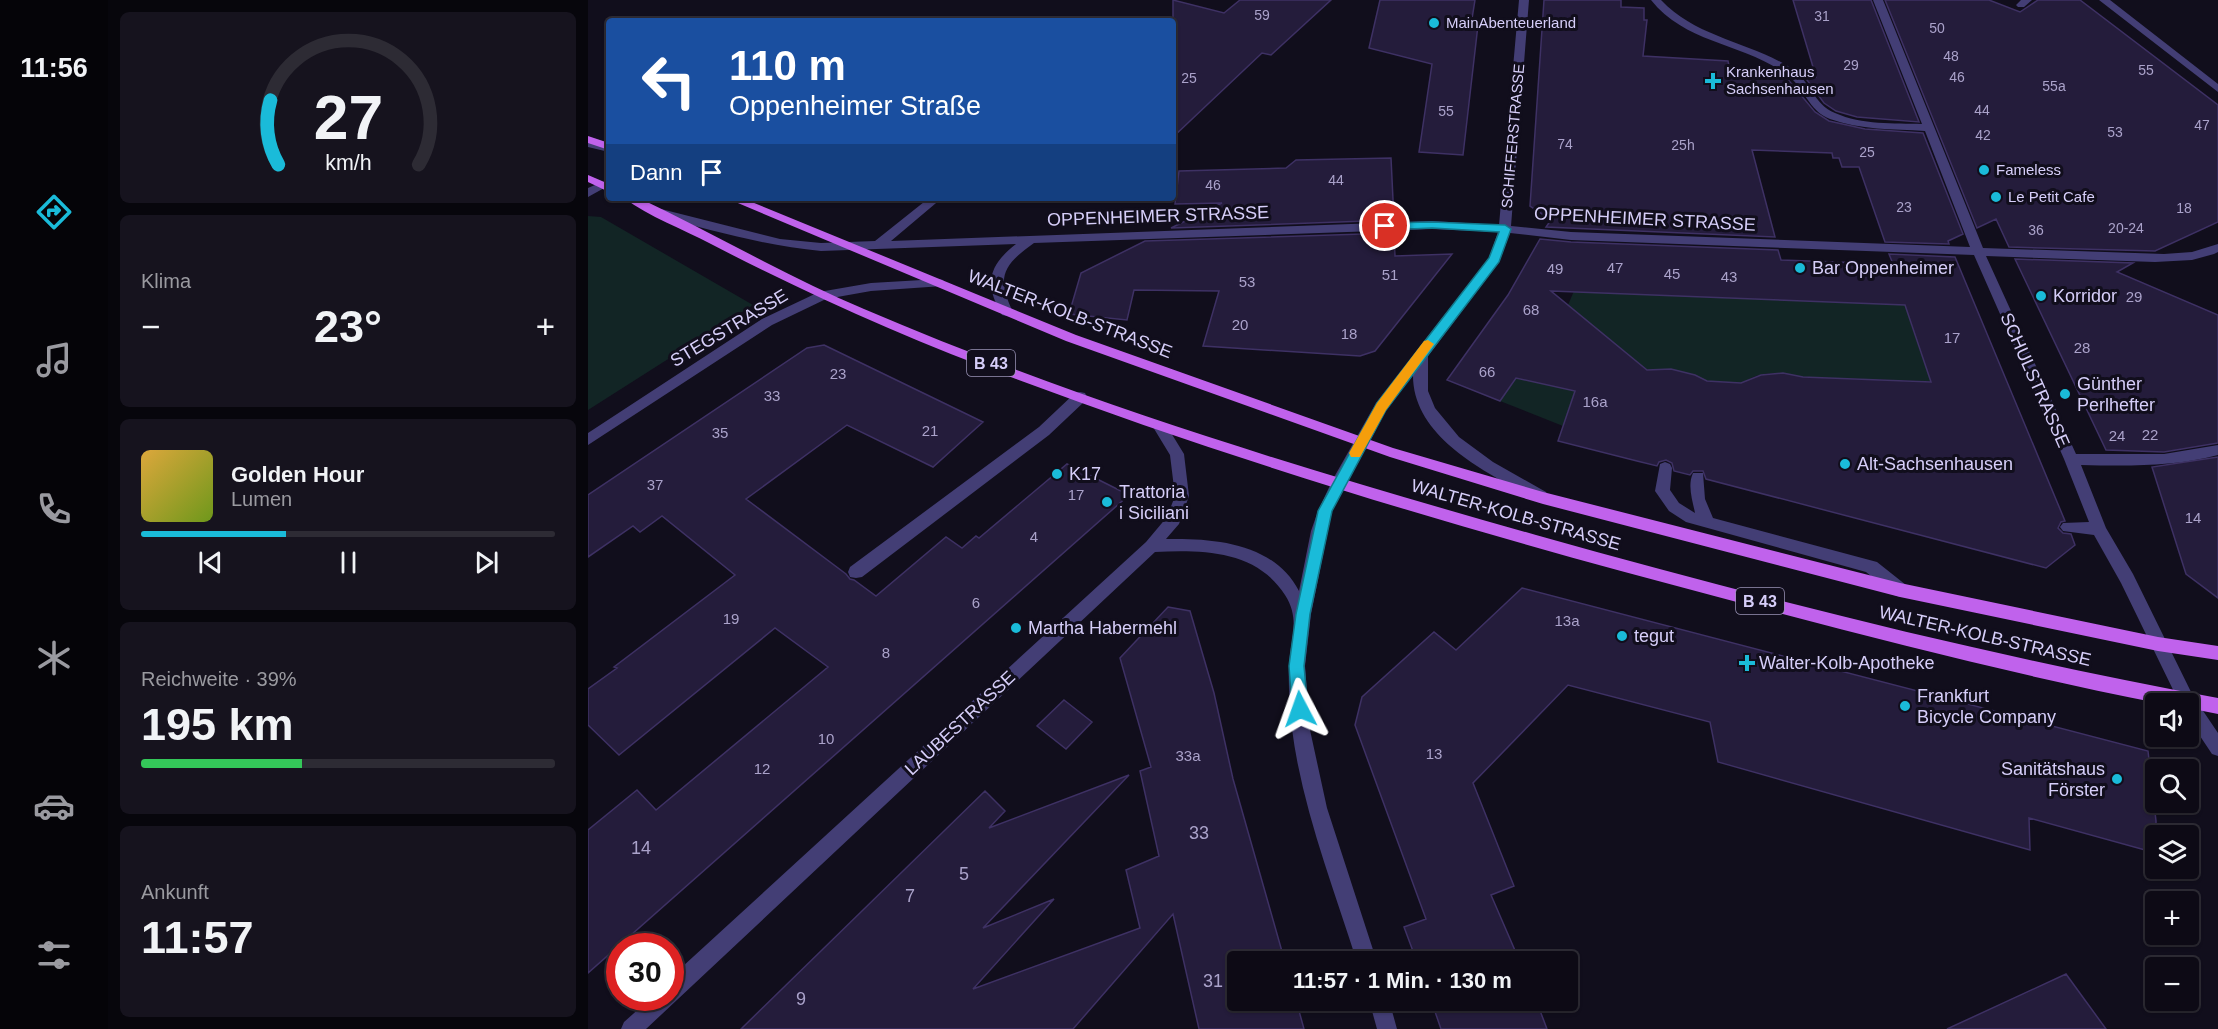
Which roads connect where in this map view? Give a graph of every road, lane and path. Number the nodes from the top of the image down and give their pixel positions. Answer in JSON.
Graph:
{"nodes":[{"id":1,"x":1524,"y":0,"type":"edge"},
{"id":2,"x":1656,"y":0,"type":"edge"},
{"id":3,"x":1878,"y":0,"type":"edge"},
{"id":4,"x":2104,"y":0,"type":"edge"},
{"id":5,"x":2218,"y":89,"type":"edge"},
{"id":6,"x":1928,"y":128,"type":"junction"},
{"id":7,"x":588,"y":139,"type":"edge"},
{"id":8,"x":588,"y":144,"type":"edge"},
{"id":9,"x":606,"y":147,"type":"edge"},
{"id":10,"x":606,"y":147,"type":"edge"},
{"id":11,"x":588,"y":178,"type":"edge"},
{"id":12,"x":606,"y":186,"type":"edge"},
{"id":13,"x":588,"y":193,"type":"edge"},
{"id":14,"x":636,"y":201,"type":"edge"},
{"id":15,"x":739,"y":201,"type":"edge"},
{"id":16,"x":932,"y":201,"type":"edge"},
{"id":17,"x":661,"y":213,"type":"junction"},
{"id":18,"x":1505,"y":229,"type":"junction"},
{"id":19,"x":1033,"y":238,"type":"junction"},
{"id":20,"x":879,"y":244,"type":"junction"},
{"id":21,"x":850,"y":246,"type":"junction"},
{"id":22,"x":2218,"y":248,"type":"edge"},
{"id":23,"x":1978,"y":251,"type":"junction"},
{"id":24,"x":939,"y":283,"type":"junction"},
{"id":25,"x":823,"y":295,"type":"junction"},
{"id":26,"x":1007,"y":312,"type":"junction"},
{"id":27,"x":1421,"y":354,"type":"junction"},
{"id":28,"x":1080,"y":397,"type":"junction"},
{"id":29,"x":1160,"y":427,"type":"junction"},
{"id":30,"x":588,"y":440,"type":"edge"},
{"id":31,"x":1361,"y":443,"type":"junction"},
{"id":32,"x":2218,"y":450,"type":"edge"},
{"id":33,"x":2071,"y":459,"type":"junction"},
{"id":34,"x":1665,"y":468,"type":"dead end"},
{"id":35,"x":1698,"y":477,"type":"dead end"},
{"id":36,"x":1338,"y":483,"type":"junction"},
{"id":37,"x":1543,"y":498,"type":"junction"},
{"id":38,"x":1707,"y":522,"type":"junction"},
{"id":39,"x":2068,"y":526,"type":"dead end"},
{"id":40,"x":2099,"y":529,"type":"junction"},
{"id":41,"x":1151,"y":546,"type":"junction"},
{"id":42,"x":856,"y":572,"type":"dead end"},
{"id":43,"x":1900,"y":590,"type":"junction"},
{"id":44,"x":1303,"y":614,"type":"junction"},
{"id":45,"x":2158,"y":644,"type":"junction"},
{"id":46,"x":2218,"y":653,"type":"edge"},
{"id":47,"x":2151,"y":693,"type":"edge"},
{"id":48,"x":2183,"y":693,"type":"edge"},
{"id":49,"x":2199,"y":703,"type":"edge"},
{"id":50,"x":2218,"y":706,"type":"edge"},
{"id":51,"x":2199,"y":719,"type":"edge"},
{"id":52,"x":2218,"y":748,"type":"edge"},
{"id":53,"x":1364,"y":951,"type":"edge"},
{"id":54,"x":684,"y":979,"type":"edge"},
{"id":55,"x":651,"y":1011,"type":"edge"},
{"id":56,"x":1382,"y":1011,"type":"edge"},
{"id":57,"x":631,"y":1029,"type":"edge"},
{"id":58,"x":1387,"y":1029,"type":"edge"}],
"edges":[{"from":1,"to":18,"type":"street","name":"SCHIFFERSTRASSE"},
{"from":2,"to":6,"type":"street"},
{"from":3,"to":6,"type":"street","name":"SCHULSTRASSE"},
{"from":4,"to":5,"type":"street"},
{"from":6,"to":23,"type":"street","name":"SCHULSTRASSE"},
{"from":7,"to":9,"type":"main road"},
{"from":8,"to":10,"type":"street"},
{"from":11,"to":12,"type":"main road"},
{"from":12,"to":13,"type":"street"},
{"from":14,"to":17,"type":"main road","number":"B 43"},
{"from":15,"to":21,"type":"main road","name":"WALTER-KOLB-STRASSE"},
{"from":16,"to":20,"type":"street"},
{"from":17,"to":21,"type":"street","name":"OPPENHEIMER STRASSE"},
{"from":17,"to":25,"type":"main road","number":"B 43"},
{"from":18,"to":19,"type":"street","name":"OPPENHEIMER STRASSE"},
{"from":18,"to":23,"type":"street","name":"OPPENHEIMER STRASSE"},
{"from":18,"to":27,"type":"street","name":"SCHIFFERSTRASSE"},
{"from":19,"to":20,"type":"street","name":"OPPENHEIMER STRASSE"},
{"from":19,"to":26,"type":"street","name":"OPPENHEIMER STRASSE"},
{"from":20,"to":21,"type":"street","name":"OPPENHEIMER STRASSE"},
{"from":21,"to":24,"type":"main road","name":"WALTER-KOLB-STRASSE"},
{"from":22,"to":23,"type":"street","name":"OPPENHEIMER STRASSE"},
{"from":23,"to":33,"type":"street","name":"SCHULSTRASSE"},
{"from":24,"to":25,"type":"street","name":"STEGSTRASSE"},
{"from":24,"to":26,"type":"main road","name":"WALTER-KOLB-STRASSE"},
{"from":25,"to":28,"type":"main road","name":"WALTER-KOLB-STRASSE","number":"B 43"},
{"from":25,"to":30,"type":"street","name":"STEGSTRASSE"},
{"from":26,"to":31,"type":"main road","name":"WALTER-KOLB-STRASSE"},
{"from":27,"to":31,"type":"street","name":"SCHIFFERSTRASSE"},
{"from":27,"to":37,"type":"street"},
{"from":28,"to":29,"type":"main road","name":"WALTER-KOLB-STRASSE","number":"B 43"},
{"from":28,"to":42,"type":"street"},
{"from":29,"to":36,"type":"main road","name":"WALTER-KOLB-STRASSE","number":"B 43"},
{"from":29,"to":41,"type":"street","name":"LAUBESTRASSE"},
{"from":31,"to":36,"type":"street","name":"SCHIFFERSTRASSE"},
{"from":31,"to":37,"type":"main road","name":"WALTER-KOLB-STRASSE"},
{"from":32,"to":33,"type":"street"},
{"from":33,"to":40,"type":"street","name":"SCHULSTRASSE"},
{"from":34,"to":38,"type":"street"},
{"from":35,"to":38,"type":"street"},
{"from":36,"to":44,"type":"street","name":"SCHIFFERSTRASSE"},
{"from":36,"to":47,"type":"main road","name":"WALTER-KOLB-STRASSE","number":"B 43"},
{"from":37,"to":43,"type":"main road","name":"WALTER-KOLB-STRASSE"},
{"from":38,"to":43,"type":"street"},
{"from":39,"to":40,"type":"street"},
{"from":40,"to":45,"type":"street","name":"SCHULSTRASSE"},
{"from":41,"to":44,"type":"street"},
{"from":41,"to":54,"type":"street","name":"LAUBESTRASSE"},
{"from":43,"to":45,"type":"main road","name":"WALTER-KOLB-STRASSE"},
{"from":44,"to":53,"type":"street","name":"SCHIFFERSTRASSE"},
{"from":45,"to":46,"type":"main road","name":"WALTER-KOLB-STRASSE"},
{"from":45,"to":48,"type":"street","name":"SCHULSTRASSE"},
{"from":49,"to":50,"type":"main road","name":"WALTER-KOLB-STRASSE","number":"B 43"},
{"from":51,"to":52,"type":"street","name":"SCHULSTRASSE"},
{"from":55,"to":57,"type":"street"},
{"from":56,"to":58,"type":"street"}]}
